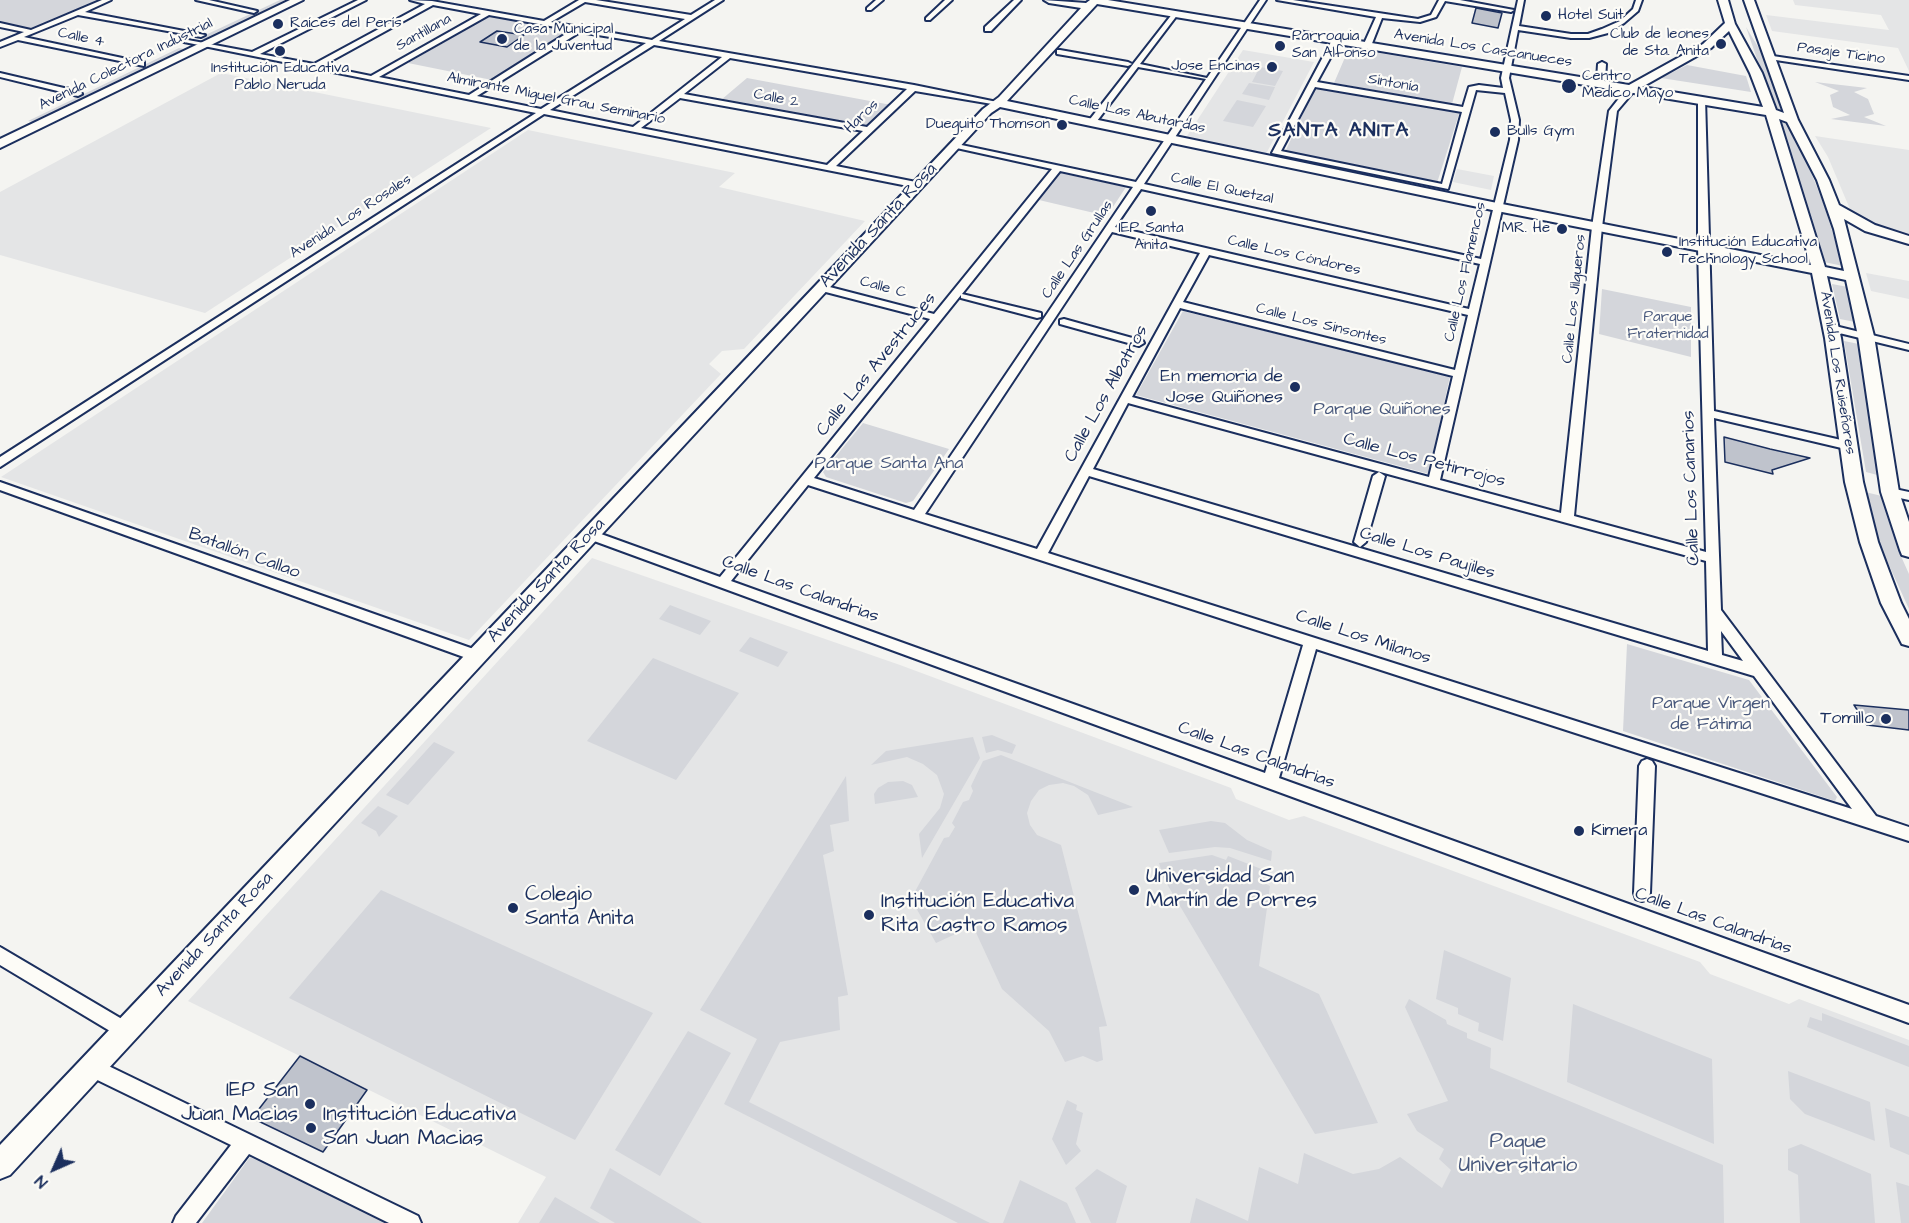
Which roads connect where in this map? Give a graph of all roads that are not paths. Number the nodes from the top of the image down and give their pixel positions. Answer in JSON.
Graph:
{"nodes":[{"id":1,"x":108,"y":0,"type":"edge"},
{"id":2,"x":199,"y":0,"type":"edge"},
{"id":3,"x":276,"y":0,"type":"edge"},
{"id":4,"x":298,"y":0,"type":"edge"},
{"id":5,"x":363,"y":0,"type":"edge"},
{"id":6,"x":413,"y":0,"type":"edge"},
{"id":7,"x":458,"y":0,"type":"edge"},
{"id":8,"x":583,"y":0,"type":"edge"},
{"id":9,"x":643,"y":0,"type":"edge"},
{"id":10,"x":720,"y":0,"type":"edge"},
{"id":11,"x":880,"y":0,"type":"edge"},
{"id":12,"x":949,"y":0,"type":"edge"},
{"id":13,"x":1018,"y":0,"type":"edge"},
{"id":14,"x":1049,"y":0,"type":"edge"},
{"id":15,"x":1263,"y":0,"type":"edge"},
{"id":16,"x":1280,"y":0,"type":"edge"},
{"id":17,"x":1442,"y":0,"type":"edge"},
{"id":18,"x":1448,"y":0,"type":"edge"},
{"id":19,"x":1521,"y":0,"type":"edge"},
{"id":20,"x":1639,"y":0,"type":"edge"},
{"id":21,"x":1723,"y":0,"type":"edge"},
{"id":22,"x":1749,"y":0,"type":"edge"},
{"id":23,"x":1094,"y":2,"type":"edge"},
{"id":24,"x":432,"y":3,"type":"junction"},
{"id":25,"x":447,"y":6,"type":"junction"},
{"id":26,"x":630,"y":8,"type":"junction"},
{"id":27,"x":869,"y":9,"type":"dead end"},
{"id":28,"x":254,"y":10,"type":"junction"},
{"id":29,"x":1511,"y":10,"type":"dead end"},
{"id":30,"x":78,"y":13,"type":"junction"},
{"id":31,"x":488,"y":13,"type":"junction"},
{"id":32,"x":1175,"y":14,"type":"junction"},
{"id":33,"x":1380,"y":15,"type":"junction"},
{"id":34,"x":693,"y":18,"type":"junction"},
{"id":35,"x":1737,"y":18,"type":"junction"},
{"id":36,"x":928,"y":19,"type":"dead end"},
{"id":37,"x":545,"y":23,"type":"junction"},
{"id":38,"x":0,"y":25,"type":"edge"},
{"id":39,"x":1247,"y":26,"type":"junction"},
{"id":40,"x":1515,"y":27,"type":"junction"},
{"id":41,"x":988,"y":28,"type":"dead end"},
{"id":42,"x":579,"y":29,"type":"junction"},
{"id":43,"x":32,"y":32,"type":"junction"},
{"id":44,"x":16,"y":38,"type":"junction"},
{"id":45,"x":203,"y":40,"type":"junction"},
{"id":46,"x":1336,"y":40,"type":"junction"},
{"id":47,"x":655,"y":42,"type":"junction"},
{"id":48,"x":1764,"y":43,"type":"junction"},
{"id":49,"x":0,"y":45,"type":"edge"},
{"id":50,"x":1368,"y":46,"type":"junction"},
{"id":51,"x":1060,"y":52,"type":"dead end"},
{"id":52,"x":254,"y":54,"type":"junction"},
{"id":53,"x":729,"y":55,"type":"junction"},
{"id":54,"x":1769,"y":57,"type":"junction"},
{"id":55,"x":141,"y":64,"type":"junction"},
{"id":56,"x":1128,"y":64,"type":"dead end"},
{"id":57,"x":1602,"y":64,"type":"dead end"},
{"id":58,"x":317,"y":66,"type":"junction"},
{"id":59,"x":1141,"y":66,"type":"dead end"},
{"id":60,"x":1507,"y":68,"type":"junction"},
{"id":61,"x":0,"y":75,"type":"edge"},
{"id":62,"x":374,"y":77,"type":"junction"},
{"id":63,"x":1203,"y":78,"type":"dead end"},
{"id":64,"x":1909,"y":78,"type":"edge"},
{"id":65,"x":1601,"y":80,"type":"dead end"},
{"id":66,"x":1314,"y":84,"type":"junction"},
{"id":67,"x":914,"y":87,"type":"junction"},
{"id":68,"x":1631,"y":89,"type":"junction"},
{"id":69,"x":1508,"y":92,"type":"junction"},
{"id":70,"x":78,"y":94,"type":"junction"},
{"id":71,"x":678,"y":95,"type":"junction"},
{"id":72,"x":472,"y":96,"type":"junction"},
{"id":73,"x":1702,"y":100,"type":"junction"},
{"id":74,"x":998,"y":103,"type":"junction"},
{"id":75,"x":544,"y":110,"type":"junction"},
{"id":76,"x":1467,"y":110,"type":"junction"},
{"id":77,"x":1771,"y":112,"type":"junction"},
{"id":78,"x":1792,"y":120,"type":"junction"},
{"id":79,"x":1091,"y":123,"type":"junction"},
{"id":80,"x":636,"y":128,"type":"junction"},
{"id":81,"x":868,"y":130,"type":"junction"},
{"id":82,"x":3,"y":136,"type":"edge"},
{"id":83,"x":1171,"y":139,"type":"junction"},
{"id":84,"x":955,"y":146,"type":"junction"},
{"id":85,"x":830,"y":167,"type":"junction"},
{"id":86,"x":1058,"y":168,"type":"junction"},
{"id":87,"x":918,"y":185,"type":"junction"},
{"id":88,"x":1139,"y":186,"type":"junction"},
{"id":89,"x":1497,"y":207,"type":"junction"},
{"id":90,"x":1834,"y":208,"type":"junction"},
{"id":91,"x":1597,"y":227,"type":"junction"},
{"id":92,"x":1110,"y":229,"type":"junction"},
{"id":93,"x":1841,"y":229,"type":"junction"},
{"id":94,"x":1909,"y":241,"type":"edge"},
{"id":95,"x":1703,"y":248,"type":"junction"},
{"id":96,"x":1206,"y":251,"type":"junction"},
{"id":97,"x":1484,"y":262,"type":"junction"},
{"id":98,"x":1820,"y":271,"type":"junction"},
{"id":99,"x":1852,"y":277,"type":"junction"},
{"id":100,"x":822,"y":288,"type":"junction"},
{"id":101,"x":965,"y":296,"type":"dead end"},
{"id":102,"x":1177,"y":304,"type":"junction"},
{"id":103,"x":1472,"y":313,"type":"junction"},
{"id":104,"x":1037,"y":315,"type":"dead end"},
{"id":105,"x":936,"y":318,"type":"junction"},
{"id":106,"x":1064,"y":322,"type":"dead end"},
{"id":107,"x":1831,"y":328,"type":"junction"},
{"id":108,"x":1866,"y":336,"type":"junction"},
{"id":109,"x":1139,"y":343,"type":"dead end"},
{"id":110,"x":1909,"y":346,"type":"edge"},
{"id":111,"x":1458,"y":374,"type":"junction"},
{"id":112,"x":1126,"y":399,"type":"junction"},
{"id":113,"x":1708,"y":413,"type":"junction"},
{"id":114,"x":1850,"y":446,"type":"junction"},
{"id":115,"x":0,"y":463,"type":"edge"},
{"id":116,"x":1086,"y":471,"type":"junction"},
{"id":117,"x":1378,"y":476,"type":"dead end"},
{"id":118,"x":806,"y":480,"type":"junction"},
{"id":119,"x":1434,"y":482,"type":"junction"},
{"id":120,"x":0,"y":486,"type":"edge"},
{"id":121,"x":1890,"y":492,"type":"junction"},
{"id":122,"x":1909,"y":496,"type":"edge"},
{"id":123,"x":917,"y":516,"type":"junction"},
{"id":124,"x":1567,"y":519,"type":"junction"},
{"id":125,"x":590,"y":535,"type":"junction"},
{"id":126,"x":1360,"y":542,"type":"dead end"},
{"id":127,"x":1909,"y":550,"type":"edge"},
{"id":128,"x":1040,"y":555,"type":"junction"},
{"id":129,"x":1712,"y":558,"type":"junction"},
{"id":130,"x":722,"y":583,"type":"junction"},
{"id":131,"x":1714,"y":611,"type":"junction"},
{"id":132,"x":1909,"y":638,"type":"edge"},
{"id":133,"x":1311,"y":642,"type":"junction"},
{"id":134,"x":477,"y":656,"type":"junction"},
{"id":135,"x":1715,"y":658,"type":"junction"},
{"id":136,"x":1758,"y":671,"type":"junction"},
{"id":137,"x":1647,"y":766,"type":"dead end"},
{"id":138,"x":1270,"y":782,"type":"junction"},
{"id":139,"x":1871,"y":822,"type":"junction"},
{"id":140,"x":1909,"y":834,"type":"edge"},
{"id":141,"x":1642,"y":892,"type":"dead end"},
{"id":142,"x":0,"y":955,"type":"edge"},
{"id":143,"x":1909,"y":1014,"type":"edge"},
{"id":144,"x":126,"y":1030,"type":"junction"},
{"id":145,"x":92,"y":1067,"type":"junction"},
{"id":146,"x":246,"y":1142,"type":"junction"},
{"id":147,"x":0,"y":1165,"type":"edge"},
{"id":148,"x":183,"y":1223,"type":"edge"},
{"id":149,"x":411,"y":1223,"type":"edge"}],
"edges":[{"from":1,"to":30,"type":"street"},
{"from":2,"to":28,"type":"street"},
{"from":3,"to":28,"type":"main road","name":"Avenida Colectora Industrial"},
{"from":4,"to":45,"type":"main road","name":"Avenida Colectora Industrial"},
{"from":5,"to":52,"type":"street"},
{"from":6,"to":24,"type":"street","name":"Calle Las Abutardas"},
{"from":7,"to":25,"type":"street"},
{"from":8,"to":26,"type":"street"},
{"from":8,"to":37,"type":"street"},
{"from":9,"to":26,"type":"street"},
{"from":10,"to":34,"type":"street","name":"Avenida Los Rosales"},
{"from":11,"to":27,"type":"street"},
{"from":12,"to":36,"type":"street"},
{"from":13,"to":41,"type":"street"},
{"from":14,"to":23,"type":"main road","name":"Avenida Los Cascanueces"},
{"from":15,"to":39,"type":"street","name":"Calle Las Grullas"},
{"from":16,"to":33,"type":"street"},
{"from":17,"to":33,"type":"street"},
{"from":18,"to":29,"type":"street"},
{"from":19,"to":40,"type":"street","name":"Calle Los Flamencos"},
{"from":20,"to":40,"type":"street"},
{"from":21,"to":35,"type":"main road","name":"Avenida Los Ruiseñores"},
{"from":22,"to":48,"type":"main road","name":"Avenida Los Ruiseñores"},
{"from":23,"to":32,"type":"main road","name":"Avenida Los Cascanueces"},
{"from":23,"to":74,"type":"main road","name":"Avenida Santa Rosa"},
{"from":24,"to":25,"type":"street","name":"Calle Las Abutardas"},
{"from":24,"to":58,"type":"street"},
{"from":25,"to":31,"type":"street","name":"Calle Las Abutardas"},
{"from":26,"to":34,"type":"street"},
{"from":28,"to":45,"type":"main road","name":"Avenida Colectora Industrial"},
{"from":30,"to":43,"type":"street"},
{"from":30,"to":45,"type":"street","name":"Almirante Miguel Grau Seminario"},
{"from":31,"to":37,"type":"street","name":"Calle Las Abutardas"},
{"from":31,"to":62,"type":"street","name":"Santillana"},
{"from":32,"to":39,"type":"main road","name":"Avenida Los Cascanueces"},
{"from":32,"to":79,"type":"street"},
{"from":33,"to":50,"type":"street"},
{"from":34,"to":47,"type":"street","name":"Avenida Los Rosales"},
{"from":35,"to":48,"type":"main road","name":"Avenida Los Ruiseñores"},
{"from":35,"to":68,"type":"main road"},
{"from":35,"to":77,"type":"main road","name":"Avenida Los Ruiseñores"},
{"from":37,"to":42,"type":"street","name":"Calle Las Abutardas"},
{"from":38,"to":43,"type":"street"},
{"from":39,"to":46,"type":"main road","name":"Avenida Los Cascanueces"},
{"from":39,"to":83,"type":"street","name":"Calle Las Grullas"},
{"from":40,"to":60,"type":"street","name":"Calle Los Flamencos"},
{"from":42,"to":47,"type":"street","name":"Calle Las Abutardas"},
{"from":42,"to":72,"type":"street"},
{"from":43,"to":44,"type":"street"},
{"from":44,"to":49,"type":"street"},
{"from":44,"to":55,"type":"street","name":"Calle 4"},
{"from":45,"to":52,"type":"street","name":"Almirante Miguel Grau Seminario"},
{"from":45,"to":55,"type":"main road","name":"Avenida Colectora Industrial"},
{"from":45,"to":82,"type":"main road","name":"Avenida Colectora Industrial"},
{"from":46,"to":50,"type":"main road","name":"Avenida Los Cascanueces"},
{"from":46,"to":66,"type":"street"},
{"from":47,"to":53,"type":"street","name":"Calle Las Abutardas"},
{"from":47,"to":75,"type":"street","name":"Avenida Los Rosales"},
{"from":48,"to":54,"type":"main road","name":"Avenida Los Ruiseñores"},
{"from":50,"to":60,"type":"main road","name":"Avenida Los Cascanueces"},
{"from":51,"to":56,"type":"street"},
{"from":52,"to":58,"type":"street","name":"Almirante Miguel Grau Seminario"},
{"from":53,"to":67,"type":"street","name":"Calle Las Abutardas"},
{"from":53,"to":71,"type":"street"},
{"from":54,"to":64,"type":"street","name":"Pasaje Ticino"},
{"from":54,"to":78,"type":"main road","name":"Avenida Los Ruiseñores"},
{"from":55,"to":70,"type":"main road","name":"Avenida Colectora Industrial"},
{"from":57,"to":65,"type":"street"},
{"from":58,"to":62,"type":"street","name":"Almirante Miguel Grau Seminario"},
{"from":59,"to":63,"type":"street"},
{"from":60,"to":68,"type":"main road","name":"Avenida Los Cascanueces"},
{"from":60,"to":69,"type":"street","name":"Calle Los Flamencos"},
{"from":61,"to":70,"type":"street"},
{"from":62,"to":72,"type":"street","name":"Almirante Miguel Grau Seminario"},
{"from":66,"to":76,"type":"street","name":"Sintonía"},
{"from":66,"to":76,"type":"street"},
{"from":67,"to":74,"type":"street","name":"Calle Las Abutardas"},
{"from":67,"to":81,"type":"street","name":"Haros"},
{"from":68,"to":73,"type":"main road","name":"Avenida Los Cascanueces"},
{"from":68,"to":91,"type":"street","name":"Calle Los Jilgueros"},
{"from":69,"to":76,"type":"street"},
{"from":69,"to":89,"type":"street","name":"Calle Los Flamencos"},
{"from":70,"to":82,"type":"main road","name":"Avenida Colectora Industrial"},
{"from":71,"to":80,"type":"street"},
{"from":71,"to":81,"type":"street","name":"Calle 2"},
{"from":72,"to":75,"type":"street","name":"Almirante Miguel Grau Seminario"},
{"from":73,"to":77,"type":"main road","name":"Avenida Los Cascanueces"},
{"from":73,"to":95,"type":"street","name":"Calle Los Canarios"},
{"from":74,"to":79,"type":"main road","name":"Calle Las Abutardas"},
{"from":74,"to":84,"type":"main road","name":"Avenida Santa Rosa"},
{"from":75,"to":80,"type":"street","name":"Almirante Miguel Grau Seminario"},
{"from":75,"to":115,"type":"street","name":"Avenida Los Rosales"},
{"from":77,"to":78,"type":"main road","name":"Avenida Los Cascanueces"},
{"from":77,"to":98,"type":"main road","name":"Avenida Los Ruiseñores"},
{"from":78,"to":90,"type":"main road","name":"Avenida Los Ruiseñores"},
{"from":79,"to":83,"type":"main road","name":"Calle Las Abutardas"},
{"from":80,"to":85,"type":"street","name":"Almirante Miguel Grau Seminario"},
{"from":81,"to":85,"type":"street","name":"Haros"},
{"from":83,"to":88,"type":"street","name":"Calle Las Grullas"},
{"from":83,"to":89,"type":"main road","name":"Calle Las Abutardas"},
{"from":84,"to":86,"type":"street","name":"Calle El Quetzal"},
{"from":84,"to":87,"type":"main road","name":"Avenida Santa Rosa"},
{"from":85,"to":87,"type":"street","name":"Almirante Miguel Grau Seminario"},
{"from":86,"to":88,"type":"street","name":"Calle El Quetzal"},
{"from":86,"to":105,"type":"street","name":"Calle Las Avestruces"},
{"from":87,"to":100,"type":"main road","name":"Avenida Santa Rosa"},
{"from":88,"to":92,"type":"street","name":"Calle Las Grullas"},
{"from":88,"to":97,"type":"street","name":"Calle El Quetzal"},
{"from":89,"to":91,"type":"main road","name":"Calle Las Abutardas"},
{"from":89,"to":97,"type":"street","name":"Calle Los Flamencos"},
{"from":90,"to":93,"type":"main road","name":"Avenida Los Ruiseñores"},
{"from":90,"to":94,"type":"main road"},
{"from":91,"to":95,"type":"main road","name":"Calle Las Abutardas"},
{"from":91,"to":124,"type":"street","name":"Calle Los Jilgueros"},
{"from":92,"to":96,"type":"street","name":"Calle Los Cóndores"},
{"from":92,"to":123,"type":"street","name":"Calle Las Grullas"},
{"from":93,"to":94,"type":"main road"},
{"from":93,"to":99,"type":"main road","name":"Avenida Los Ruiseñores"},
{"from":95,"to":98,"type":"main road","name":"Calle Las Abutardas"},
{"from":95,"to":113,"type":"street","name":"Calle Los Canarios"},
{"from":96,"to":102,"type":"street","name":"Calle Los Albatros"},
{"from":96,"to":103,"type":"street","name":"Calle Los Cóndores"},
{"from":97,"to":103,"type":"street","name":"Calle Los Flamencos"},
{"from":98,"to":99,"type":"main road","name":"Calle Las Abutardas"},
{"from":98,"to":107,"type":"main road","name":"Avenida Los Ruiseñores"},
{"from":99,"to":108,"type":"main road","name":"Avenida Los Ruiseñores"},
{"from":100,"to":105,"type":"street","name":"Calle C"},
{"from":100,"to":125,"type":"main road","name":"Avenida Santa Rosa"},
{"from":101,"to":104,"type":"street"},
{"from":102,"to":111,"type":"street","name":"Calle Los Sinsontes"},
{"from":102,"to":112,"type":"street","name":"Calle Los Albatros"},
{"from":103,"to":111,"type":"street","name":"Calle Los Flamencos"},
{"from":105,"to":118,"type":"street","name":"Calle Las Avestruces"},
{"from":106,"to":109,"type":"street"},
{"from":107,"to":108,"type":"street"},
{"from":107,"to":114,"type":"main road","name":"Avenida Los Ruiseñores"},
{"from":108,"to":110,"type":"street"},
{"from":108,"to":121,"type":"main road","name":"Avenida Los Ruiseñores"},
{"from":111,"to":119,"type":"street","name":"Calle Los Flamencos"},
{"from":112,"to":116,"type":"street","name":"Calle Los Albatros"},
{"from":112,"to":119,"type":"street","name":"Calle Los Petirrojos"},
{"from":113,"to":114,"type":"street"},
{"from":113,"to":129,"type":"street","name":"Calle Los Canarios"},
{"from":114,"to":132,"type":"main road","name":"Avenida Los Ruiseñores"},
{"from":116,"to":128,"type":"street","name":"Calle Los Albatros"},
{"from":116,"to":135,"type":"street","name":"Calle Los Paujiles"},
{"from":117,"to":126,"type":"street"},
{"from":118,"to":123,"type":"street","name":"Calle Los Milanos"},
{"from":118,"to":130,"type":"street","name":"Calle Las Avestruces"},
{"from":119,"to":124,"type":"street","name":"Calle Los Petirrojos"},
{"from":120,"to":134,"type":"street","name":"Batallón Callao"},
{"from":121,"to":122,"type":"street"},
{"from":121,"to":127,"type":"main road","name":"Avenida Los Ruiseñores"},
{"from":123,"to":128,"type":"street","name":"Calle Los Milanos"},
{"from":124,"to":129,"type":"street","name":"Calle Los Petirrojos"},
{"from":125,"to":130,"type":"street","name":"Calle Las Calandrias"},
{"from":125,"to":134,"type":"main road","name":"Avenida Santa Rosa"},
{"from":128,"to":133,"type":"street","name":"Calle Los Milanos"},
{"from":129,"to":131,"type":"street","name":"Calle Los Canarios"},
{"from":130,"to":138,"type":"street","name":"Calle Las Calandrias"},
{"from":131,"to":135,"type":"street","name":"Calle Los Canarios"},
{"from":131,"to":136,"type":"street"},
{"from":133,"to":138,"type":"street"},
{"from":133,"to":139,"type":"street","name":"Calle Los Milanos"},
{"from":134,"to":144,"type":"main road","name":"Avenida Santa Rosa"},
{"from":135,"to":136,"type":"street","name":"Calle Los Paujiles"},
{"from":136,"to":139,"type":"street"},
{"from":137,"to":141,"type":"street"},
{"from":138,"to":143,"type":"street","name":"Calle Las Calandrias"},
{"from":139,"to":140,"type":"street","name":"Calle Los Milanos"},
{"from":142,"to":144,"type":"street"},
{"from":144,"to":145,"type":"main road","name":"Avenida Santa Rosa"},
{"from":145,"to":146,"type":"street"},
{"from":145,"to":147,"type":"main road","name":"Avenida Santa Rosa"},
{"from":146,"to":148,"type":"street"},
{"from":146,"to":149,"type":"street"}]}
